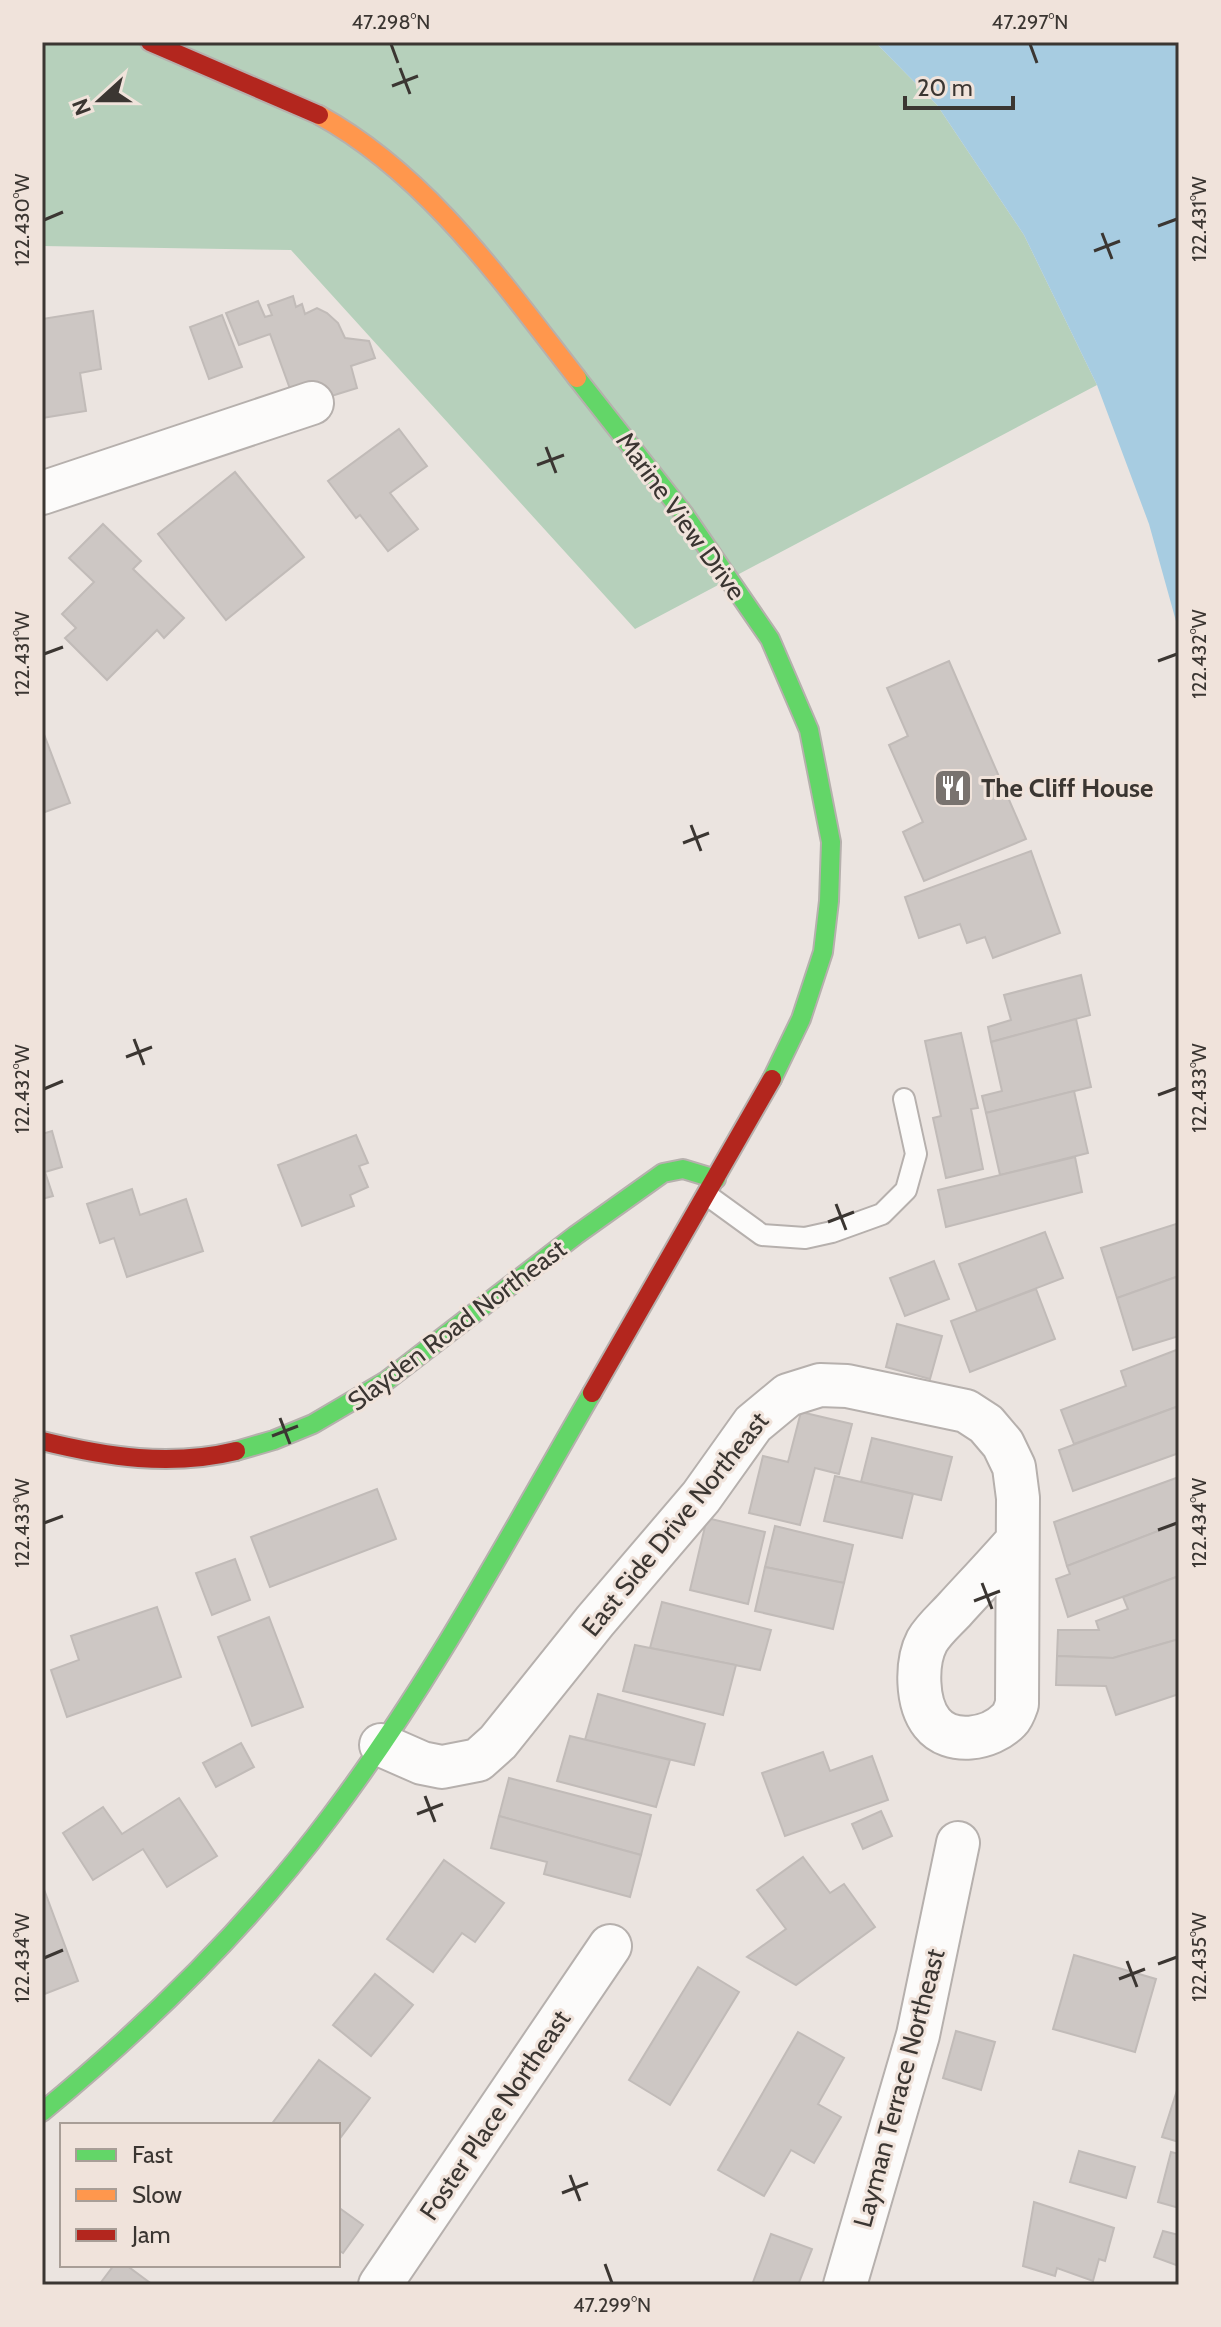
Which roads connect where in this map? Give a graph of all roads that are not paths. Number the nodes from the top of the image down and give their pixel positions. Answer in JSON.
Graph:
{"nodes":[{"id":1,"x":150,"y":42,"type":"edge"},
{"id":2,"x":312,"y":403,"type":"dead end"},
{"id":3,"x":42,"y":493,"type":"edge"},
{"id":4,"x":904,"y":1099,"type":"dead end"},
{"id":5,"x":711,"y":1187,"type":"junction"},
{"id":6,"x":42,"y":1441,"type":"edge"},
{"id":7,"x":1017,"y":1541,"type":"dead end"},
{"id":8,"x":381,"y":1745,"type":"junction"},
{"id":9,"x":958,"y":1843,"type":"dead end"},
{"id":10,"x":610,"y":1946,"type":"dead end"},
{"id":11,"x":42,"y":2112,"type":"edge"},
{"id":12,"x":380,"y":2285,"type":"edge"},
{"id":13,"x":845,"y":2285,"type":"edge"}],
"edges":[{"from":1,"to":5,"type":"main road","name":"Marine View Drive"},
{"from":2,"to":3,"type":"street"},
{"from":4,"to":5,"type":"lane"},
{"from":5,"to":6,"type":"main road","name":"Slayden Road Northeast"},
{"from":5,"to":8,"type":"main road"},
{"from":7,"to":8,"type":"street","name":"East Side Drive Northeast"},
{"from":8,"to":11,"type":"main road"},
{"from":9,"to":13,"type":"street","name":"Layman Terrace Northeast"},
{"from":10,"to":12,"type":"street","name":"Foster Place Northeast"}]}
